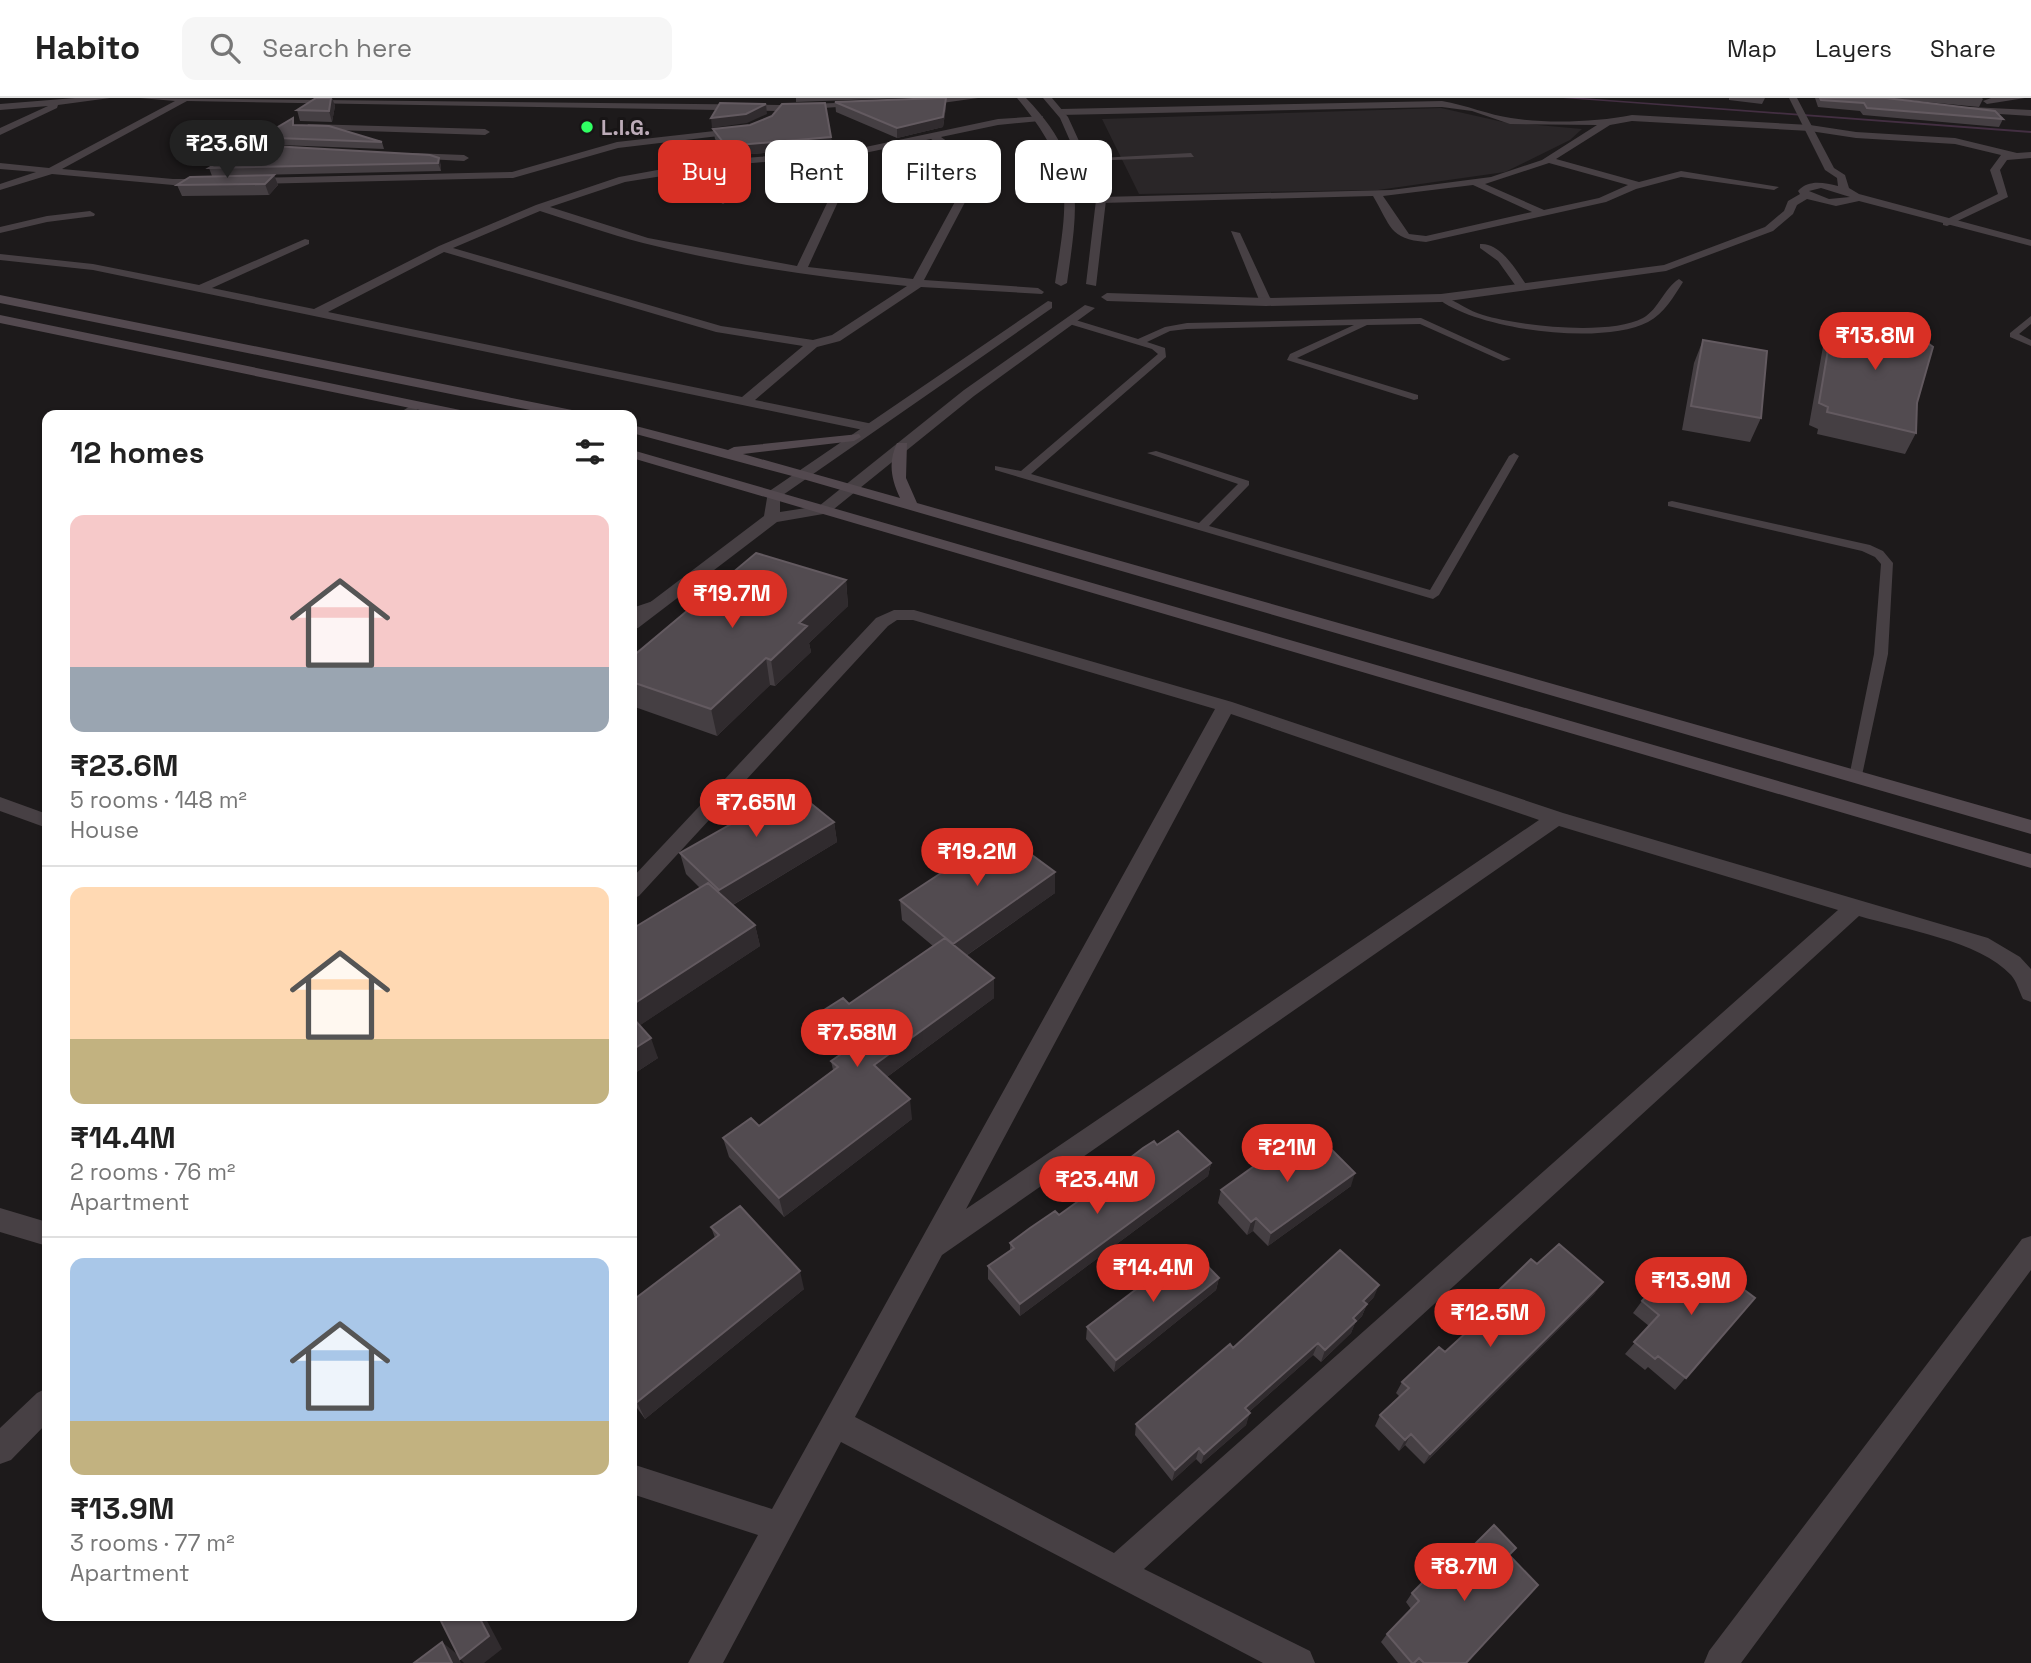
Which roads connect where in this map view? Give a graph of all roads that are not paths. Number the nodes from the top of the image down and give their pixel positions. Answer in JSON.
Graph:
{"nodes":[{"id":1,"x":106,"y":98,"type":"edge"},
{"id":2,"x":144,"y":98,"type":"edge"},
{"id":3,"x":187,"y":98,"type":"edge"},
{"id":4,"x":974,"y":98,"type":"edge"},
{"id":5,"x":1021,"y":98,"type":"edge"},
{"id":6,"x":1047,"y":98,"type":"edge"},
{"id":7,"x":2021,"y":98,"type":"edge"},
{"id":8,"x":65,"y":100,"type":"junction"},
{"id":9,"x":1795,"y":101,"type":"edge"},
{"id":10,"x":1987,"y":101,"type":"dead end"},
{"id":11,"x":415,"y":102,"type":"junction"},
{"id":12,"x":619,"y":102,"type":"edge"},
{"id":13,"x":795,"y":103,"type":"edge"},
{"id":14,"x":1284,"y":103,"type":"edge"},
{"id":15,"x":912,"y":104,"type":"edge"},
{"id":16,"x":872,"y":105,"type":"edge"},
{"id":17,"x":0,"y":107,"type":"edge"},
{"id":18,"x":779,"y":108,"type":"junction"},
{"id":19,"x":1964,"y":110,"type":"edge"},
{"id":20,"x":1059,"y":112,"type":"junction"},
{"id":21,"x":2031,"y":113,"type":"edge"},
{"id":22,"x":1040,"y":118,"type":"junction"},
{"id":23,"x":772,"y":119,"type":"edge"},
{"id":24,"x":1607,"y":123,"type":"junction"},
{"id":25,"x":1808,"y":123,"type":"junction"},
{"id":26,"x":299,"y":127,"type":"edge"},
{"id":27,"x":372,"y":129,"type":"junction"},
{"id":28,"x":750,"y":129,"type":"edge"},
{"id":29,"x":0,"y":132,"type":"edge"},
{"id":30,"x":485,"y":132,"type":"dead end"},
{"id":31,"x":932,"y":135,"type":"junction"},
{"id":32,"x":1074,"y":140,"type":"edge"},
{"id":33,"x":353,"y":141,"type":"edge"},
{"id":34,"x":868,"y":149,"type":"edge"},
{"id":35,"x":1191,"y":155,"type":"dead end"},
{"id":36,"x":2014,"y":155,"type":"junction"},
{"id":37,"x":2031,"y":155,"type":"edge"},
{"id":38,"x":399,"y":156,"type":"edge"},
{"id":39,"x":464,"y":158,"type":"dead end"},
{"id":40,"x":1112,"y":158,"type":"edge"},
{"id":41,"x":1548,"y":160,"type":"junction"},
{"id":42,"x":0,"y":166,"type":"edge"},
{"id":43,"x":312,"y":166,"type":"edge"},
{"id":44,"x":1830,"y":170,"type":"junction"},
{"id":45,"x":50,"y":171,"type":"junction"},
{"id":46,"x":658,"y":174,"type":"edge"},
{"id":47,"x":289,"y":180,"type":"junction"},
{"id":48,"x":221,"y":181,"type":"edge"},
{"id":49,"x":235,"y":181,"type":"edge"},
{"id":50,"x":1473,"y":183,"type":"junction"},
{"id":51,"x":1639,"y":185,"type":"junction"},
{"id":52,"x":1814,"y":186,"type":"junction"},
{"id":53,"x":0,"y":187,"type":"edge"},
{"id":54,"x":1774,"y":187,"type":"dead end"},
{"id":55,"x":1844,"y":189,"type":"junction"},
{"id":56,"x":1377,"y":194,"type":"junction"},
{"id":57,"x":1806,"y":195,"type":"junction"},
{"id":58,"x":1852,"y":199,"type":"junction"},
{"id":59,"x":1112,"y":200,"type":"edge"},
{"id":60,"x":1826,"y":201,"type":"junction"},
{"id":61,"x":832,"y":203,"type":"edge"},
{"id":62,"x":1100,"y":203,"type":"edge"},
{"id":63,"x":540,"y":207,"type":"junction"},
{"id":64,"x":1800,"y":211,"type":"junction"},
{"id":65,"x":90,"y":214,"type":"dead end"},
{"id":66,"x":1545,"y":214,"type":"junction"},
{"id":67,"x":1947,"y":223,"type":"junction"},
{"id":68,"x":0,"y":230,"type":"edge"},
{"id":69,"x":1234,"y":233,"type":"dead end"},
{"id":70,"x":304,"y":242,"type":"dead end"},
{"id":71,"x":2031,"y":243,"type":"edge"},
{"id":72,"x":1484,"y":246,"type":"dead end"},
{"id":73,"x":443,"y":248,"type":"junction"},
{"id":74,"x":0,"y":257,"type":"edge"},
{"id":75,"x":800,"y":270,"type":"junction"},
{"id":76,"x":1679,"y":282,"type":"dead end"},
{"id":77,"x":1076,"y":284,"type":"junction"},
{"id":78,"x":916,"y":285,"type":"junction"},
{"id":79,"x":1522,"y":287,"type":"junction"},
{"id":80,"x":200,"y":289,"type":"junction"},
{"id":81,"x":1038,"y":292,"type":"junction"},
{"id":82,"x":1107,"y":297,"type":"junction"},
{"id":83,"x":1441,"y":298,"type":"junction"},
{"id":84,"x":0,"y":299,"type":"edge"},
{"id":85,"x":1266,"y":302,"type":"junction"},
{"id":86,"x":1060,"y":311,"type":"junction"},
{"id":87,"x":314,"y":313,"type":"junction"},
{"id":88,"x":0,"y":318,"type":"edge"},
{"id":89,"x":2031,"y":319,"type":"edge"},
{"id":90,"x":1371,"y":322,"type":"junction"},
{"id":91,"x":1139,"y":342,"type":"junction"},
{"id":92,"x":2031,"y":343,"type":"edge"},
{"id":93,"x":813,"y":344,"type":"junction"},
{"id":94,"x":1506,"y":359,"type":"dead end"},
{"id":95,"x":418,"y":382,"type":"junction"},
{"id":96,"x":1414,"y":397,"type":"dead end"},
{"id":97,"x":390,"y":400,"type":"junction"},
{"id":98,"x":744,"y":402,"type":"junction"},
{"id":99,"x":419,"y":405,"type":"junction"},
{"id":100,"x":410,"y":410,"type":"edge"},
{"id":101,"x":442,"y":410,"type":"edge"},
{"id":102,"x":552,"y":410,"type":"edge"},
{"id":103,"x":868,"y":428,"type":"junction"},
{"id":104,"x":637,"y":432,"type":"edge"},
{"id":105,"x":854,"y":437,"type":"junction"},
{"id":106,"x":902,"y":446,"type":"junction"},
{"id":107,"x":718,"y":452,"type":"junction"},
{"id":108,"x":1152,"y":453,"type":"dead end"},
{"id":109,"x":637,"y":455,"type":"edge"},
{"id":110,"x":1514,"y":456,"type":"dead end"},
{"id":111,"x":999,"y":468,"type":"dead end"},
{"id":112,"x":801,"y":474,"type":"junction"},
{"id":113,"x":1023,"y":475,"type":"junction"},
{"id":114,"x":850,"y":489,"type":"junction"},
{"id":115,"x":773,"y":495,"type":"junction"},
{"id":116,"x":1672,"y":504,"type":"dead end"},
{"id":117,"x":912,"y":507,"type":"junction"},
{"id":118,"x":824,"y":510,"type":"junction"},
{"id":119,"x":772,"y":518,"type":"junction"},
{"id":120,"x":1201,"y":528,"type":"junction"},
{"id":121,"x":660,"y":603,"type":"junction"},
{"id":122,"x":637,"y":610,"type":"edge"},
{"id":123,"x":637,"y":620,"type":"edge"},
{"id":124,"x":1226,"y":706,"type":"junction"},
{"id":125,"x":1856,"y":778,"type":"junction"},
{"id":126,"x":0,"y":804,"type":"edge"},
{"id":127,"x":1556,"y":818,"type":"junction"},
{"id":128,"x":42,"y":819,"type":"edge"},
{"id":129,"x":2031,"y":827,"type":"edge"},
{"id":130,"x":2031,"y":861,"type":"edge"},
{"id":131,"x":637,"y":886,"type":"edge"},
{"id":132,"x":1855,"y":907,"type":"junction"},
{"id":133,"x":2031,"y":993,"type":"edge"},
{"id":134,"x":0,"y":1220,"type":"edge"},
{"id":135,"x":42,"y":1233,"type":"edge"},
{"id":136,"x":929,"y":1248,"type":"junction"},
{"id":137,"x":2031,"y":1248,"type":"edge"},
{"id":138,"x":42,"y":1408,"type":"edge"},
{"id":139,"x":834,"y":1422,"type":"junction"},
{"id":140,"x":0,"y":1449,"type":"edge"},
{"id":141,"x":637,"y":1481,"type":"edge"},
{"id":142,"x":778,"y":1526,"type":"junction"},
{"id":143,"x":1118,"y":1572,"type":"junction"},
{"id":144,"x":705,"y":1663,"type":"edge"},
{"id":145,"x":1298,"y":1663,"type":"edge"},
{"id":146,"x":1721,"y":1663,"type":"edge"}],
"edges":[{"from":1,"to":8,"type":"street"},
{"from":2,"to":3,"type":"street"},
{"from":3,"to":11,"type":"street"},
{"from":3,"to":45,"type":"street"},
{"from":4,"to":15,"type":"street"},
{"from":5,"to":22,"type":"street"},
{"from":6,"to":20,"type":"street"},
{"from":7,"to":10,"type":"street"},
{"from":8,"to":17,"type":"street"},
{"from":8,"to":29,"type":"street"},
{"from":9,"to":25,"type":"street"},
{"from":11,"to":12,"type":"street"},
{"from":11,"to":27,"type":"street"},
{"from":12,"to":18,"type":"street"},
{"from":13,"to":16,"type":"street"},
{"from":13,"to":18,"type":"street"},
{"from":14,"to":20,"type":"street"},
{"from":14,"to":24,"type":"street"},
{"from":18,"to":23,"type":"street"},
{"from":19,"to":21,"type":"street"},
{"from":20,"to":32,"type":"street"},
{"from":22,"to":31,"type":"street"},
{"from":22,"to":77,"type":"street"},
{"from":24,"to":25,"type":"street"},
{"from":24,"to":41,"type":"street"},
{"from":25,"to":36,"type":"street"},
{"from":25,"to":44,"type":"street"},
{"from":26,"to":27,"type":"street"},
{"from":27,"to":30,"type":"street"},
{"from":27,"to":33,"type":"street"},
{"from":28,"to":47,"type":"street"},
{"from":31,"to":34,"type":"street"},
{"from":31,"to":78,"type":"street"},
{"from":35,"to":40,"type":"lane"},
{"from":36,"to":37,"type":"street"},
{"from":36,"to":67,"type":"street"},
{"from":38,"to":39,"type":"street"},
{"from":41,"to":50,"type":"street"},
{"from":41,"to":51,"type":"street"},
{"from":42,"to":45,"type":"street"},
{"from":43,"to":47,"type":"street"},
{"from":44,"to":52,"type":"street"},
{"from":44,"to":55,"type":"street"},
{"from":45,"to":48,"type":"street"},
{"from":45,"to":53,"type":"street"},
{"from":46,"to":63,"type":"street"},
{"from":47,"to":49,"type":"street"},
{"from":50,"to":56,"type":"street"},
{"from":50,"to":66,"type":"street"},
{"from":51,"to":54,"type":"street"},
{"from":51,"to":66,"type":"street"},
{"from":52,"to":55,"type":"street"},
{"from":52,"to":57,"type":"street"},
{"from":55,"to":58,"type":"street"},
{"from":56,"to":59,"type":"street"},
{"from":56,"to":66,"type":"street"},
{"from":57,"to":60,"type":"street"},
{"from":57,"to":64,"type":"street"},
{"from":58,"to":60,"type":"street"},
{"from":58,"to":67,"type":"street"},
{"from":60,"to":64,"type":"street"},
{"from":61,"to":75,"type":"street"},
{"from":62,"to":77,"type":"street"},
{"from":63,"to":73,"type":"street"},
{"from":63,"to":75,"type":"street"},
{"from":64,"to":79,"type":"street"},
{"from":65,"to":68,"type":"street"},
{"from":67,"to":71,"type":"street"},
{"from":69,"to":85,"type":"street"},
{"from":70,"to":80,"type":"street"},
{"from":72,"to":79,"type":"street"},
{"from":73,"to":87,"type":"street"},
{"from":73,"to":93,"type":"street"},
{"from":74,"to":80,"type":"street"},
{"from":75,"to":78,"type":"street"},
{"from":76,"to":83,"type":"lane"},
{"from":77,"to":81,"type":"street"},
{"from":77,"to":82,"type":"street"},
{"from":78,"to":81,"type":"street"},
{"from":78,"to":93,"type":"street"},
{"from":79,"to":83,"type":"street"},
{"from":80,"to":87,"type":"street"},
{"from":81,"to":86,"type":"street"},
{"from":82,"to":85,"type":"street"},
{"from":82,"to":86,"type":"street"},
{"from":83,"to":85,"type":"street"},
{"from":84,"to":95,"type":"main road"},
{"from":86,"to":91,"type":"lane"},
{"from":86,"to":103,"type":"street"},
{"from":86,"to":106,"type":"street"},
{"from":87,"to":98,"type":"street"},
{"from":88,"to":97,"type":"main road"},
{"from":89,"to":92,"type":"lane"},
{"from":90,"to":91,"type":"lane"},
{"from":90,"to":94,"type":"lane"},
{"from":90,"to":96,"type":"lane"},
{"from":91,"to":113,"type":"lane"},
{"from":93,"to":98,"type":"street"},
{"from":95,"to":97,"type":"main road"},
{"from":95,"to":102,"type":"main road"},
{"from":97,"to":99,"type":"main road"},
{"from":98,"to":103,"type":"street"},
{"from":99,"to":100,"type":"lane"},
{"from":99,"to":101,"type":"main road"},
{"from":103,"to":105,"type":"street"},
{"from":104,"to":107,"type":"main road"},
{"from":105,"to":107,"type":"main road"},
{"from":105,"to":112,"type":"street"},
{"from":106,"to":114,"type":"street"},
{"from":106,"to":117,"type":"main road"},
{"from":107,"to":112,"type":"main road"},
{"from":108,"to":120,"type":"lane"},
{"from":109,"to":115,"type":"main road"},
{"from":110,"to":120,"type":"lane"},
{"from":111,"to":113,"type":"lane"},
{"from":112,"to":114,"type":"main road"},
{"from":112,"to":115,"type":"street"},
{"from":113,"to":120,"type":"lane"},
{"from":114,"to":117,"type":"main road"},
{"from":114,"to":118,"type":"street"},
{"from":115,"to":118,"type":"main road"},
{"from":115,"to":119,"type":"street"},
{"from":116,"to":125,"type":"lane"},
{"from":117,"to":125,"type":"main road"},
{"from":118,"to":119,"type":"street"},
{"from":118,"to":130,"type":"main road"},
{"from":119,"to":121,"type":"street"},
{"from":121,"to":122,"type":"lane"},
{"from":121,"to":123,"type":"street"},
{"from":124,"to":127,"type":"street"},
{"from":124,"to":131,"type":"street"},
{"from":124,"to":136,"type":"street"},
{"from":125,"to":129,"type":"main road"},
{"from":126,"to":128,"type":"street"},
{"from":127,"to":132,"type":"street"},
{"from":127,"to":136,"type":"street"},
{"from":132,"to":133,"type":"street"},
{"from":132,"to":143,"type":"street"},
{"from":134,"to":135,"type":"street"},
{"from":136,"to":139,"type":"street"},
{"from":137,"to":146,"type":"street"},
{"from":138,"to":140,"type":"street"},
{"from":139,"to":142,"type":"street"},
{"from":139,"to":143,"type":"street"},
{"from":141,"to":142,"type":"street"},
{"from":142,"to":144,"type":"street"},
{"from":143,"to":145,"type":"street"}]}
